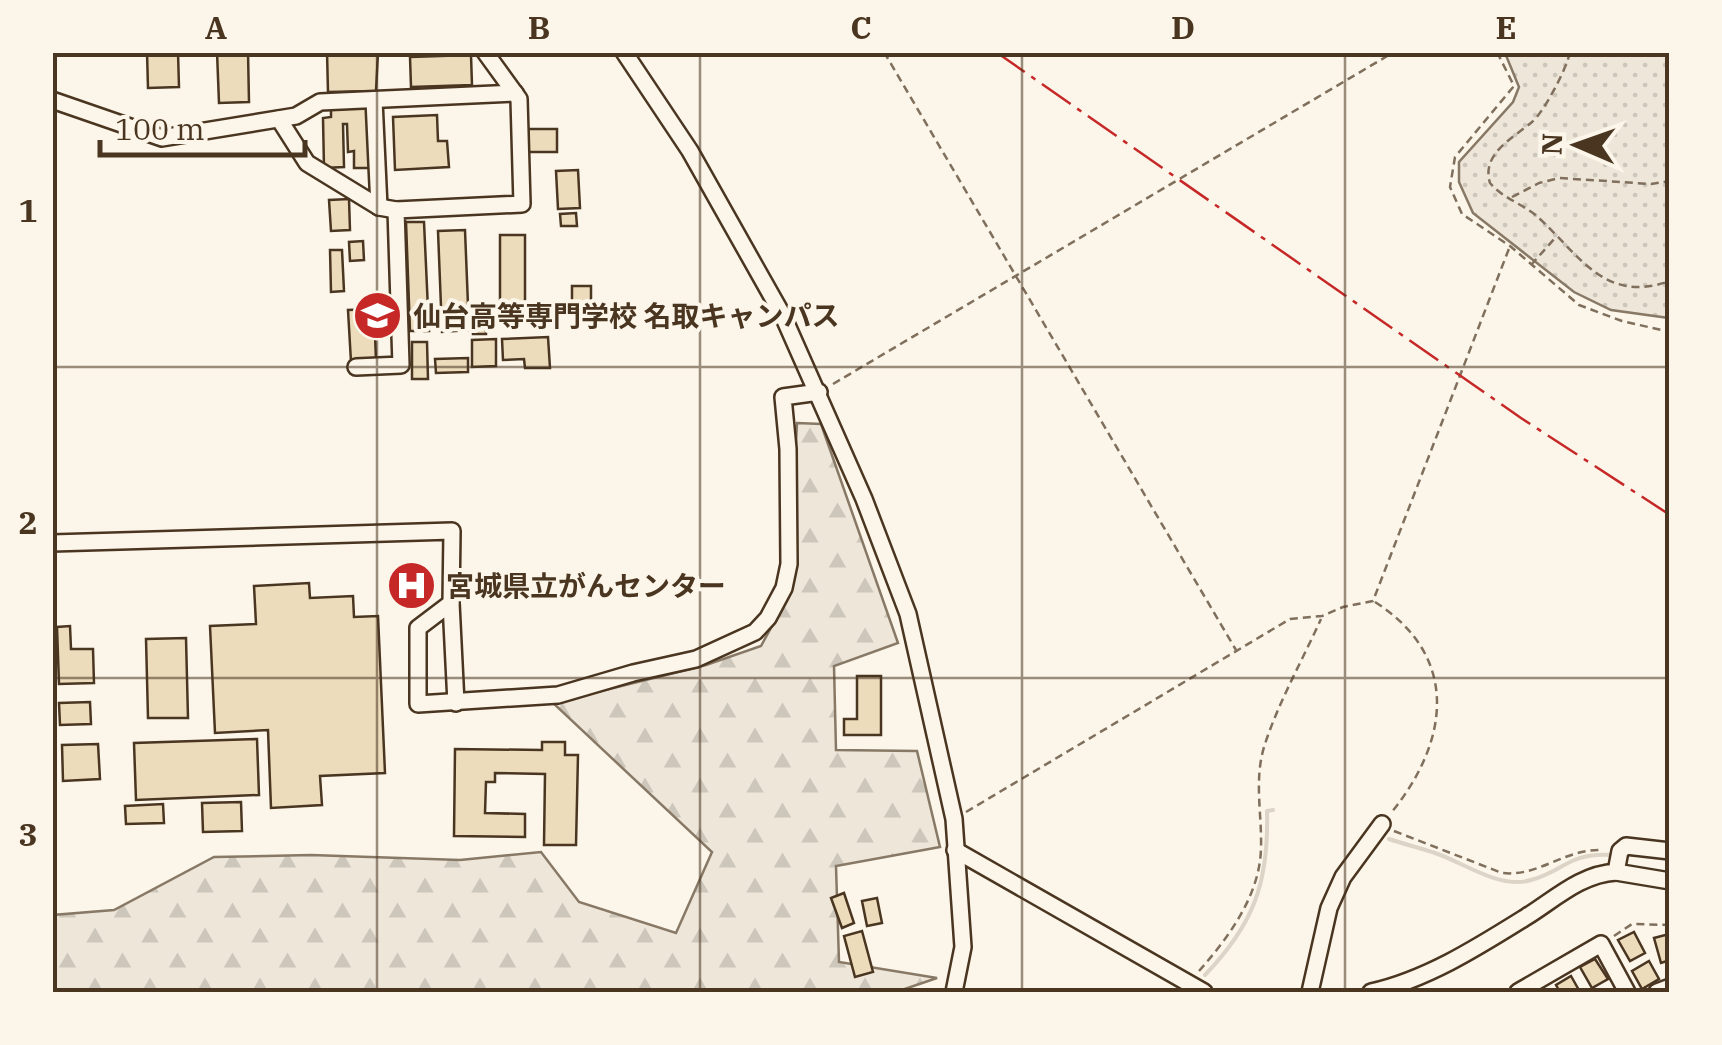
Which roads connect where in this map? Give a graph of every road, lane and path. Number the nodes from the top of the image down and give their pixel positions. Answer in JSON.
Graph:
{"nodes":[{"id":1,"x":485,"y":52,"type":"edge"},
{"id":2,"x":624,"y":52,"type":"edge"},
{"id":3,"x":884,"y":52,"type":"edge"},
{"id":4,"x":1394,"y":52,"type":"edge"},
{"id":5,"x":1498,"y":52,"type":"edge"},
{"id":6,"x":1570,"y":52,"type":"edge"},
{"id":7,"x":515,"y":93,"type":"junction"},
{"id":8,"x":52,"y":100,"type":"edge"},
{"id":9,"x":374,"y":100,"type":"junction"},
{"id":10,"x":279,"y":118,"type":"junction"},
{"id":11,"x":1670,"y":181,"type":"edge"},
{"id":12,"x":1510,"y":198,"type":"junction"},
{"id":13,"x":387,"y":209,"type":"junction"},
{"id":14,"x":1556,"y":237,"type":"junction"},
{"id":15,"x":1510,"y":246,"type":"junction"},
{"id":16,"x":1531,"y":265,"type":"junction"},
{"id":17,"x":1017,"y":277,"type":"junction"},
{"id":18,"x":1670,"y":281,"type":"edge"},
{"id":19,"x":1670,"y":332,"type":"edge"},
{"id":20,"x":356,"y":367,"type":"dead end"},
{"id":21,"x":819,"y":392,"type":"junction"},
{"id":22,"x":52,"y":543,"type":"edge"},
{"id":23,"x":1373,"y":602,"type":"junction"},
{"id":24,"x":451,"y":603,"type":"junction"},
{"id":25,"x":1322,"y":616,"type":"junction"},
{"id":26,"x":1237,"y":651,"type":"junction"},
{"id":27,"x":456,"y":703,"type":"junction"},
{"id":28,"x":954,"y":819,"type":"junction"},
{"id":29,"x":1382,"y":824,"type":"junction"},
{"id":30,"x":955,"y":850,"type":"junction"},
{"id":31,"x":1620,"y":851,"type":"junction"},
{"id":32,"x":1670,"y":851,"type":"edge"},
{"id":33,"x":1616,"y":872,"type":"junction"},
{"id":34,"x":1670,"y":881,"type":"edge"},
{"id":35,"x":1670,"y":925,"type":"edge"},
{"id":36,"x":1601,"y":944,"type":"junction"},
{"id":37,"x":1188,"y":983,"type":"junction"},
{"id":38,"x":1670,"y":988,"type":"edge"},
{"id":39,"x":954,"y":992,"type":"edge"},
{"id":40,"x":1204,"y":992,"type":"edge"},
{"id":41,"x":1310,"y":992,"type":"edge"},
{"id":42,"x":1371,"y":992,"type":"edge"},
{"id":43,"x":1518,"y":992,"type":"edge"},
{"id":44,"x":1627,"y":992,"type":"edge"},
{"id":45,"x":1657,"y":992,"type":"edge"}],
"edges":[{"from":1,"to":7,"type":"street"},
{"from":2,"to":21,"type":"street"},
{"from":3,"to":17,"type":"path"},
{"from":4,"to":17,"type":"path"},
{"from":5,"to":15,"type":"path"},
{"from":6,"to":12,"type":"path"},
{"from":7,"to":9,"type":"street"},
{"from":7,"to":13,"type":"street"},
{"from":8,"to":10,"type":"street"},
{"from":9,"to":10,"type":"street"},
{"from":9,"to":13,"type":"street"},
{"from":10,"to":13,"type":"street"},
{"from":11,"to":12,"type":"path"},
{"from":12,"to":14,"type":"path"},
{"from":13,"to":20,"type":"street"},
{"from":14,"to":16,"type":"path"},
{"from":14,"to":18,"type":"path"},
{"from":15,"to":16,"type":"path"},
{"from":15,"to":23,"type":"path"},
{"from":16,"to":19,"type":"path"},
{"from":17,"to":21,"type":"path"},
{"from":17,"to":26,"type":"path"},
{"from":21,"to":27,"type":"street"},
{"from":21,"to":28,"type":"street"},
{"from":22,"to":24,"type":"street"},
{"from":23,"to":25,"type":"path"},
{"from":23,"to":29,"type":"path"},
{"from":24,"to":27,"type":"street"},
{"from":24,"to":27,"type":"street"},
{"from":25,"to":26,"type":"path"},
{"from":25,"to":37,"type":"path"},
{"from":26,"to":28,"type":"path"},
{"from":28,"to":30,"type":"street"},
{"from":29,"to":31,"type":"path"},
{"from":29,"to":41,"type":"street"},
{"from":30,"to":37,"type":"street"},
{"from":30,"to":39,"type":"street"},
{"from":31,"to":32,"type":"street"},
{"from":31,"to":33,"type":"street"},
{"from":33,"to":34,"type":"street"},
{"from":33,"to":42,"type":"street"},
{"from":35,"to":36,"type":"path"},
{"from":36,"to":43,"type":"street"},
{"from":36,"to":44,"type":"street"},
{"from":37,"to":40,"type":"street"},
{"from":38,"to":45,"type":"street"}]}
